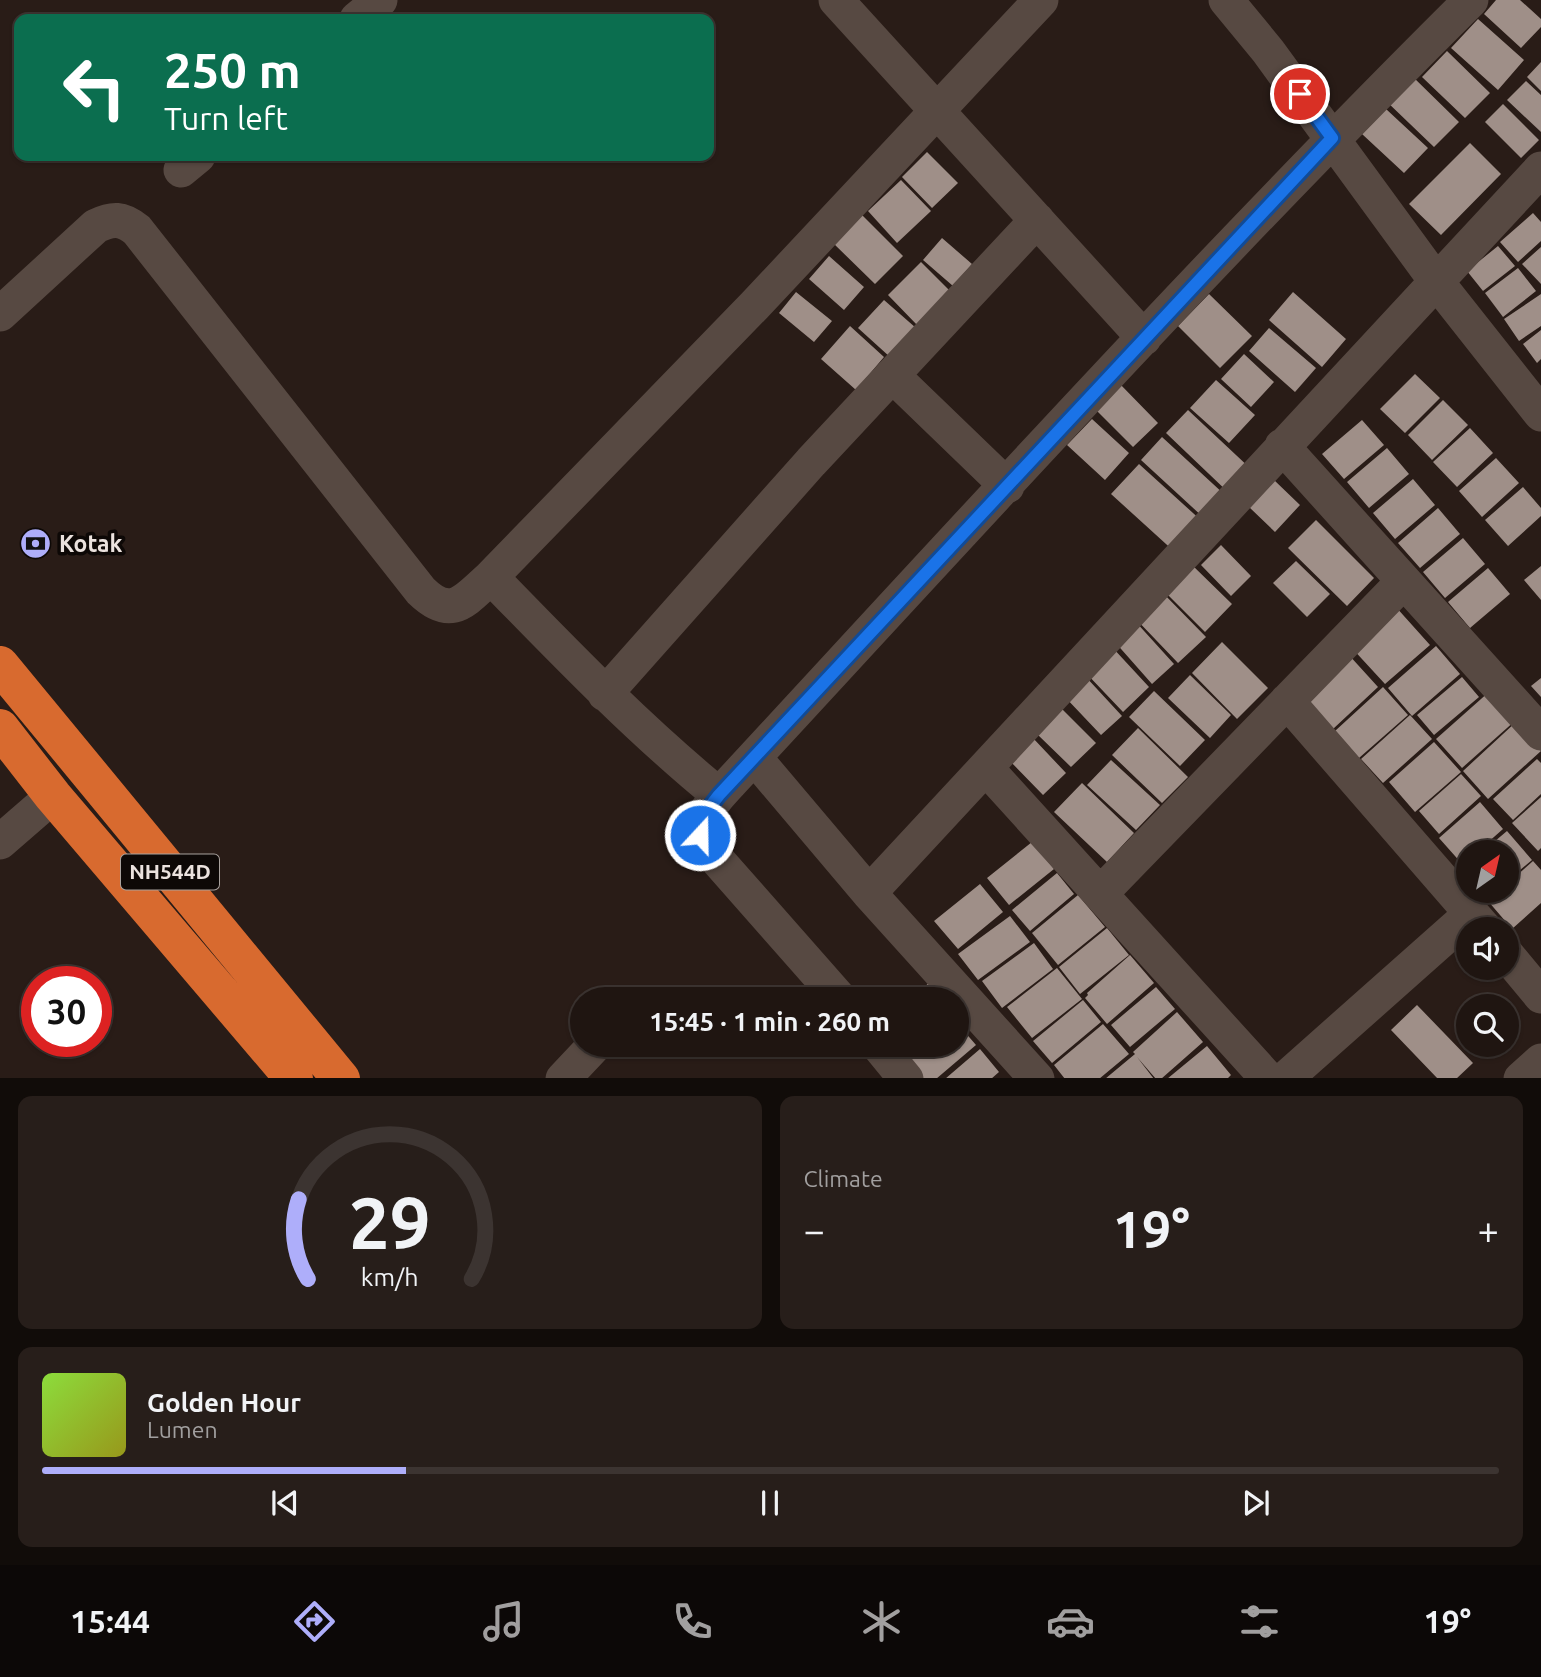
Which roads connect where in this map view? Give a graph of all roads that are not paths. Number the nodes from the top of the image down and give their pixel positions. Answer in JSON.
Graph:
{"nodes":[{"id":1,"x":380,"y":0,"type":"edge"},
{"id":2,"x":836,"y":0,"type":"edge"},
{"id":3,"x":1041,"y":0,"type":"edge"},
{"id":4,"x":1226,"y":0,"type":"edge"},
{"id":5,"x":1471,"y":0,"type":"edge"},
{"id":6,"x":363,"y":14,"type":"edge"},
{"id":7,"x":937,"y":110,"type":"junction"},
{"id":8,"x":1332,"y":138,"type":"junction"},
{"id":9,"x":1536,"y":184,"type":"edge"},
{"id":10,"x":1037,"y":220,"type":"junction"},
{"id":11,"x":1436,"y":281,"type":"junction"},
{"id":12,"x":0,"y":314,"type":"edge"},
{"id":13,"x":1144,"y":338,"type":"junction"},
{"id":14,"x":892,"y":375,"type":"junction"},
{"id":15,"x":1541,"y":414,"type":"edge"},
{"id":16,"x":1282,"y":446,"type":"junction"},
{"id":17,"x":1007,"y":486,"type":"junction"},
{"id":18,"x":491,"y":577,"type":"junction"},
{"id":19,"x":1404,"y":581,"type":"junction"},
{"id":20,"x":0,"y":665,"type":"edge"},
{"id":21,"x":605,"y":694,"type":"junction"},
{"id":22,"x":1287,"y":701,"type":"junction"},
{"id":23,"x":0,"y":728,"type":"edge"},
{"id":24,"x":1541,"y":733,"type":"edge"},
{"id":25,"x":754,"y":757,"type":"junction"},
{"id":26,"x":986,"y":768,"type":"junction"},
{"id":27,"x":719,"y":795,"type":"junction"},
{"id":28,"x":53,"y":796,"type":"junction"},
{"id":29,"x":0,"y":842,"type":"edge"},
{"id":30,"x":869,"y":893,"type":"junction"},
{"id":31,"x":1100,"y":894,"type":"junction"},
{"id":32,"x":1475,"y":917,"type":"edge"},
{"id":33,"x":1456,"y":939,"type":"edge"},
{"id":34,"x":1519,"y":969,"type":"edge"},
{"id":35,"x":829,"y":987,"type":"edge"},
{"id":36,"x":1541,"y":996,"type":"edge"},
{"id":37,"x":584,"y":1057,"type":"edge"},
{"id":38,"x":888,"y":1057,"type":"edge"},
{"id":39,"x":1541,"y":1061,"type":"edge"},
{"id":40,"x":293,"y":1078,"type":"edge"},
{"id":41,"x":340,"y":1078,"type":"edge"},
{"id":42,"x":564,"y":1078,"type":"edge"},
{"id":43,"x":905,"y":1078,"type":"edge"},
{"id":44,"x":1036,"y":1078,"type":"edge"},
{"id":45,"x":1267,"y":1078,"type":"edge"},
{"id":46,"x":1286,"y":1078,"type":"edge"},
{"id":47,"x":1522,"y":1078,"type":"edge"}],
"edges":[{"from":1,"to":6,"type":"street"},
{"from":2,"to":7,"type":"street"},
{"from":3,"to":7,"type":"street"},
{"from":4,"to":8,"type":"street"},
{"from":5,"to":8,"type":"street"},
{"from":7,"to":10,"type":"street"},
{"from":7,"to":18,"type":"street"},
{"from":8,"to":11,"type":"street"},
{"from":8,"to":13,"type":"street"},
{"from":9,"to":11,"type":"street"},
{"from":10,"to":13,"type":"street"},
{"from":10,"to":14,"type":"street"},
{"from":11,"to":15,"type":"street"},
{"from":11,"to":16,"type":"street"},
{"from":12,"to":18,"type":"street"},
{"from":13,"to":17,"type":"street"},
{"from":14,"to":17,"type":"street"},
{"from":14,"to":21,"type":"street"},
{"from":16,"to":19,"type":"street"},
{"from":16,"to":26,"type":"street"},
{"from":17,"to":25,"type":"street"},
{"from":18,"to":21,"type":"street"},
{"from":19,"to":22,"type":"street"},
{"from":19,"to":24,"type":"street"},
{"from":20,"to":41,"type":"highway","number":"NH544D"},
{"from":21,"to":27,"type":"street"},
{"from":22,"to":31,"type":"street"},
{"from":22,"to":32,"type":"street"},
{"from":23,"to":28,"type":"highway","number":"NH544D"},
{"from":25,"to":27,"type":"street"},
{"from":25,"to":30,"type":"street"},
{"from":26,"to":30,"type":"street"},
{"from":26,"to":31,"type":"street"},
{"from":27,"to":35,"type":"street"},
{"from":28,"to":29,"type":"street"},
{"from":28,"to":40,"type":"highway","number":"NH544D"},
{"from":30,"to":44,"type":"street"},
{"from":31,"to":45,"type":"street"},
{"from":33,"to":46,"type":"street"},
{"from":34,"to":36,"type":"street"},
{"from":37,"to":42,"type":"street"},
{"from":38,"to":43,"type":"street"},
{"from":39,"to":47,"type":"street"}]}
